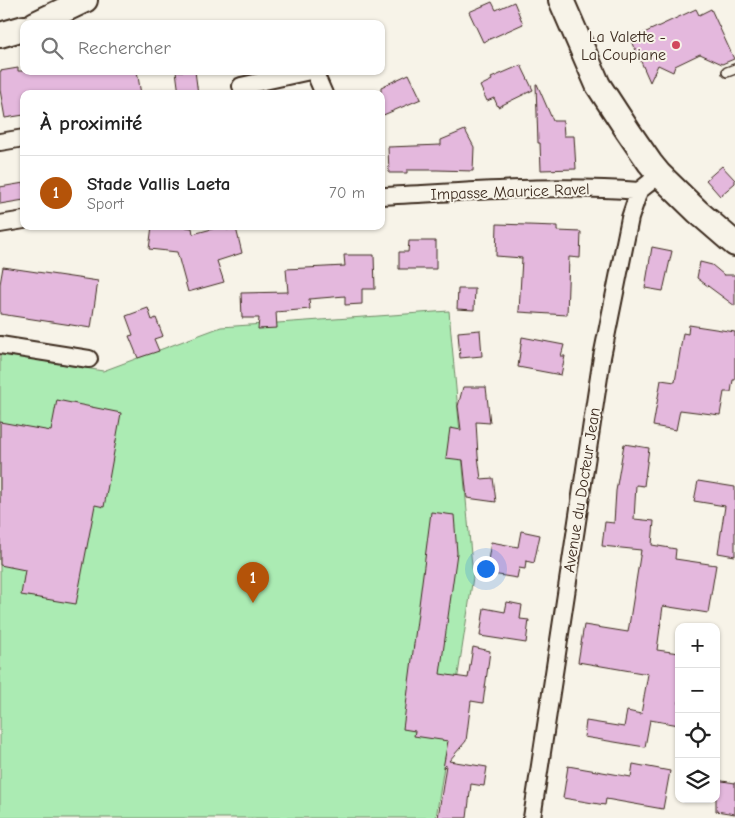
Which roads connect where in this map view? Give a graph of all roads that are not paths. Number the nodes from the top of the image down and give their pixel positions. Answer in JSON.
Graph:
{"nodes":[{"id":1,"x":85,"y":0,"type":"edge"},
{"id":2,"x":561,"y":0,"type":"edge"},
{"id":3,"x":43,"y":20,"type":"edge"},
{"id":4,"x":20,"y":29,"type":"edge"},
{"id":5,"x":0,"y":35,"type":"edge"},
{"id":6,"x":292,"y":75,"type":"edge"},
{"id":7,"x":316,"y":75,"type":"edge"},
{"id":8,"x":241,"y":86,"type":"dead end"},
{"id":9,"x":322,"y":90,"type":"edge"},
{"id":10,"x":20,"y":139,"type":"edge"},
{"id":11,"x":0,"y":142,"type":"edge"},
{"id":12,"x":659,"y":174,"type":"junction"},
{"id":13,"x":639,"y":191,"type":"junction"},
{"id":14,"x":385,"y":196,"type":"edge"},
{"id":15,"x":20,"y":221,"type":"edge"},
{"id":16,"x":0,"y":224,"type":"edge"},
{"id":17,"x":735,"y":244,"type":"edge"},
{"id":18,"x":0,"y":345,"type":"edge"},
{"id":19,"x":89,"y":359,"type":"dead end"},
{"id":20,"x":532,"y":818,"type":"edge"}],
"edges":[{"from":1,"to":3,"type":"main road"},
{"from":2,"to":12,"type":"main road"},
{"from":4,"to":5,"type":"main road"},
{"from":6,"to":8,"type":"street"},
{"from":7,"to":9,"type":"street"},
{"from":10,"to":11,"type":"street"},
{"from":12,"to":13,"type":"street"},
{"from":12,"to":17,"type":"main road"},
{"from":13,"to":14,"type":"street","name":"Impasse Maurice Ravel"},
{"from":13,"to":20,"type":"street","name":"Avenue du Docteur Jean"},
{"from":15,"to":16,"type":"street"},
{"from":18,"to":19,"type":"street"}]}
